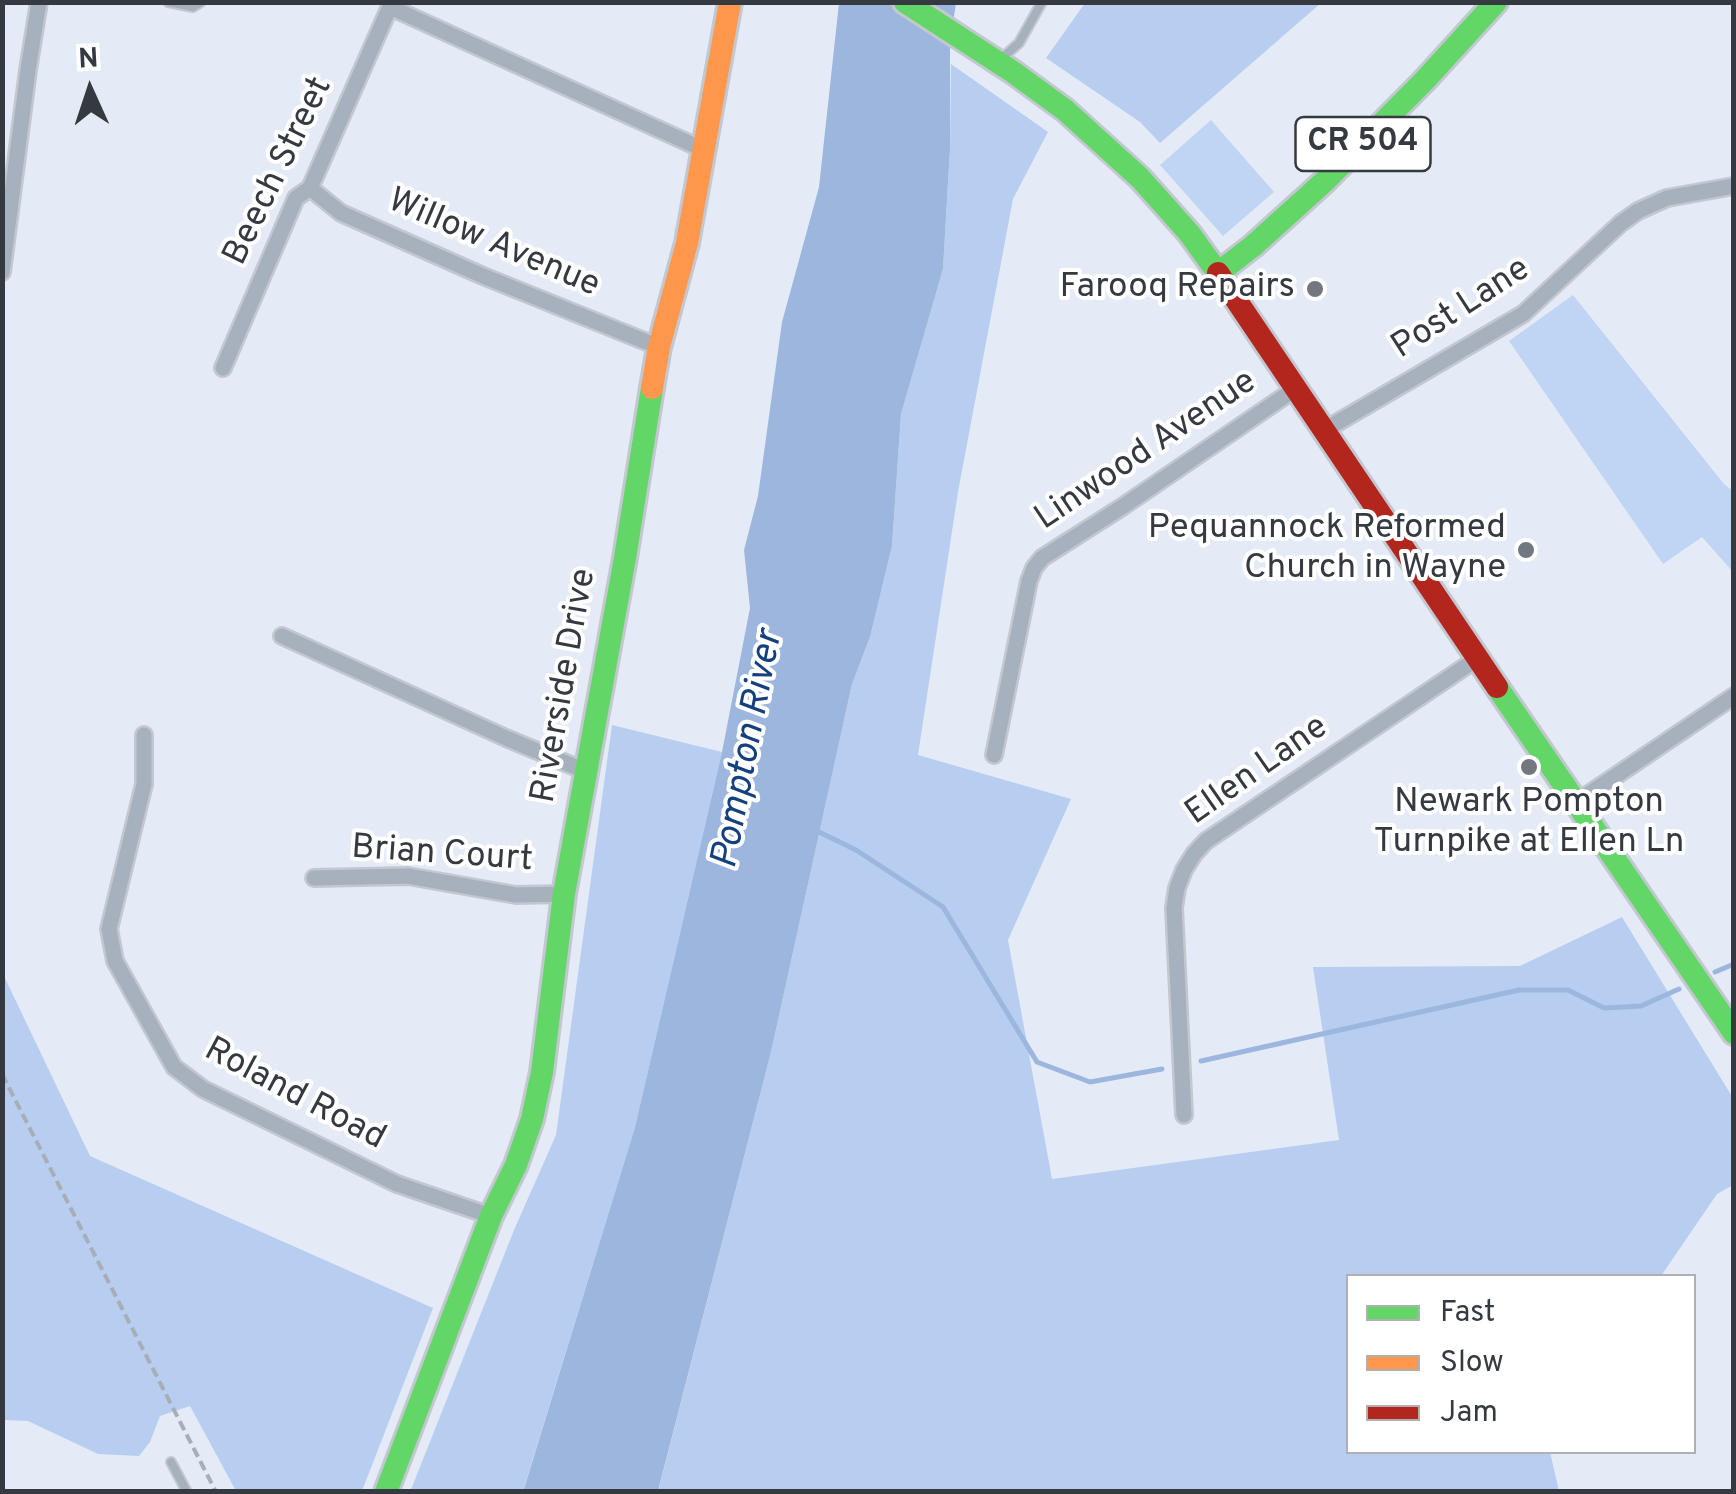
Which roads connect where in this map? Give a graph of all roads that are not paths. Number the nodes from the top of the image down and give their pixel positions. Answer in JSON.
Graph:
{"nodes":[{"id":1,"x":39,"y":2,"type":"edge"},
{"id":2,"x":168,"y":2,"type":"edge"},
{"id":3,"x":201,"y":2,"type":"edge"},
{"id":4,"x":730,"y":2,"type":"edge"},
{"id":5,"x":904,"y":2,"type":"edge"},
{"id":6,"x":1042,"y":2,"type":"edge"},
{"id":7,"x":1496,"y":2,"type":"edge"},
{"id":8,"x":391,"y":5,"type":"edge"},
{"id":9,"x":998,"y":62,"type":"junction"},
{"id":10,"x":702,"y":148,"type":"junction"},
{"id":11,"x":10,"y":162,"type":"edge"},
{"id":12,"x":1734,"y":186,"type":"edge"},
{"id":13,"x":310,"y":188,"type":"junction"},
{"id":14,"x":2,"y":272,"type":"edge"},
{"id":15,"x":1218,"y":273,"type":"junction"},
{"id":16,"x":660,"y":347,"type":"junction"},
{"id":17,"x":223,"y":368,"type":"dead end"},
{"id":18,"x":1296,"y":389,"type":"junction"},
{"id":19,"x":1323,"y":432,"type":"junction"},
{"id":20,"x":282,"y":636,"type":"dead end"},
{"id":21,"x":1478,"y":658,"type":"junction"},
{"id":22,"x":1734,"y":696,"type":"edge"},
{"id":23,"x":144,"y":735,"type":"dead end"},
{"id":24,"x":994,"y":754,"type":"dead end"},
{"id":25,"x":586,"y":770,"type":"junction"},
{"id":26,"x":1578,"y":802,"type":"junction"},
{"id":27,"x":314,"y":878,"type":"dead end"},
{"id":28,"x":564,"y":894,"type":"junction"},
{"id":29,"x":1734,"y":1033,"type":"edge"},
{"id":30,"x":1184,"y":1114,"type":"dead end"},
{"id":31,"x":492,"y":1216,"type":"junction"},
{"id":32,"x":171,"y":1462,"type":"dead end"},
{"id":33,"x":186,"y":1492,"type":"edge"},
{"id":34,"x":386,"y":1492,"type":"edge"}],
"edges":[{"from":1,"to":11,"type":"street"},
{"from":2,"to":3,"type":"lane"},
{"from":4,"to":10,"type":"main road","name":"Riverside Drive"},
{"from":5,"to":9,"type":"main road"},
{"from":6,"to":9,"type":"lane"},
{"from":7,"to":15,"type":"main road","number":"CR 504"},
{"from":8,"to":10,"type":"street"},
{"from":8,"to":13,"type":"street","name":"Beech Street"},
{"from":9,"to":15,"type":"main road"},
{"from":10,"to":16,"type":"main road","name":"Riverside Drive"},
{"from":11,"to":14,"type":"street"},
{"from":12,"to":19,"type":"street","name":"Post Lane"},
{"from":13,"to":16,"type":"street","name":"Willow Avenue"},
{"from":13,"to":17,"type":"street","name":"Beech Street"},
{"from":15,"to":18,"type":"main road"},
{"from":16,"to":25,"type":"main road","name":"Riverside Drive"},
{"from":18,"to":19,"type":"main road"},
{"from":18,"to":24,"type":"street","name":"Linwood Avenue"},
{"from":19,"to":21,"type":"main road"},
{"from":20,"to":25,"type":"street"},
{"from":21,"to":26,"type":"main road"},
{"from":21,"to":30,"type":"street","name":"Ellen Lane"},
{"from":22,"to":26,"type":"street"},
{"from":23,"to":31,"type":"street","name":"Roland Road"},
{"from":25,"to":28,"type":"main road","name":"Riverside Drive"},
{"from":26,"to":29,"type":"main road"},
{"from":27,"to":28,"type":"street","name":"Brian Court"},
{"from":28,"to":31,"type":"main road","name":"Riverside Drive"},
{"from":31,"to":34,"type":"main road","name":"Riverside Drive"},
{"from":32,"to":33,"type":"lane"}]}
